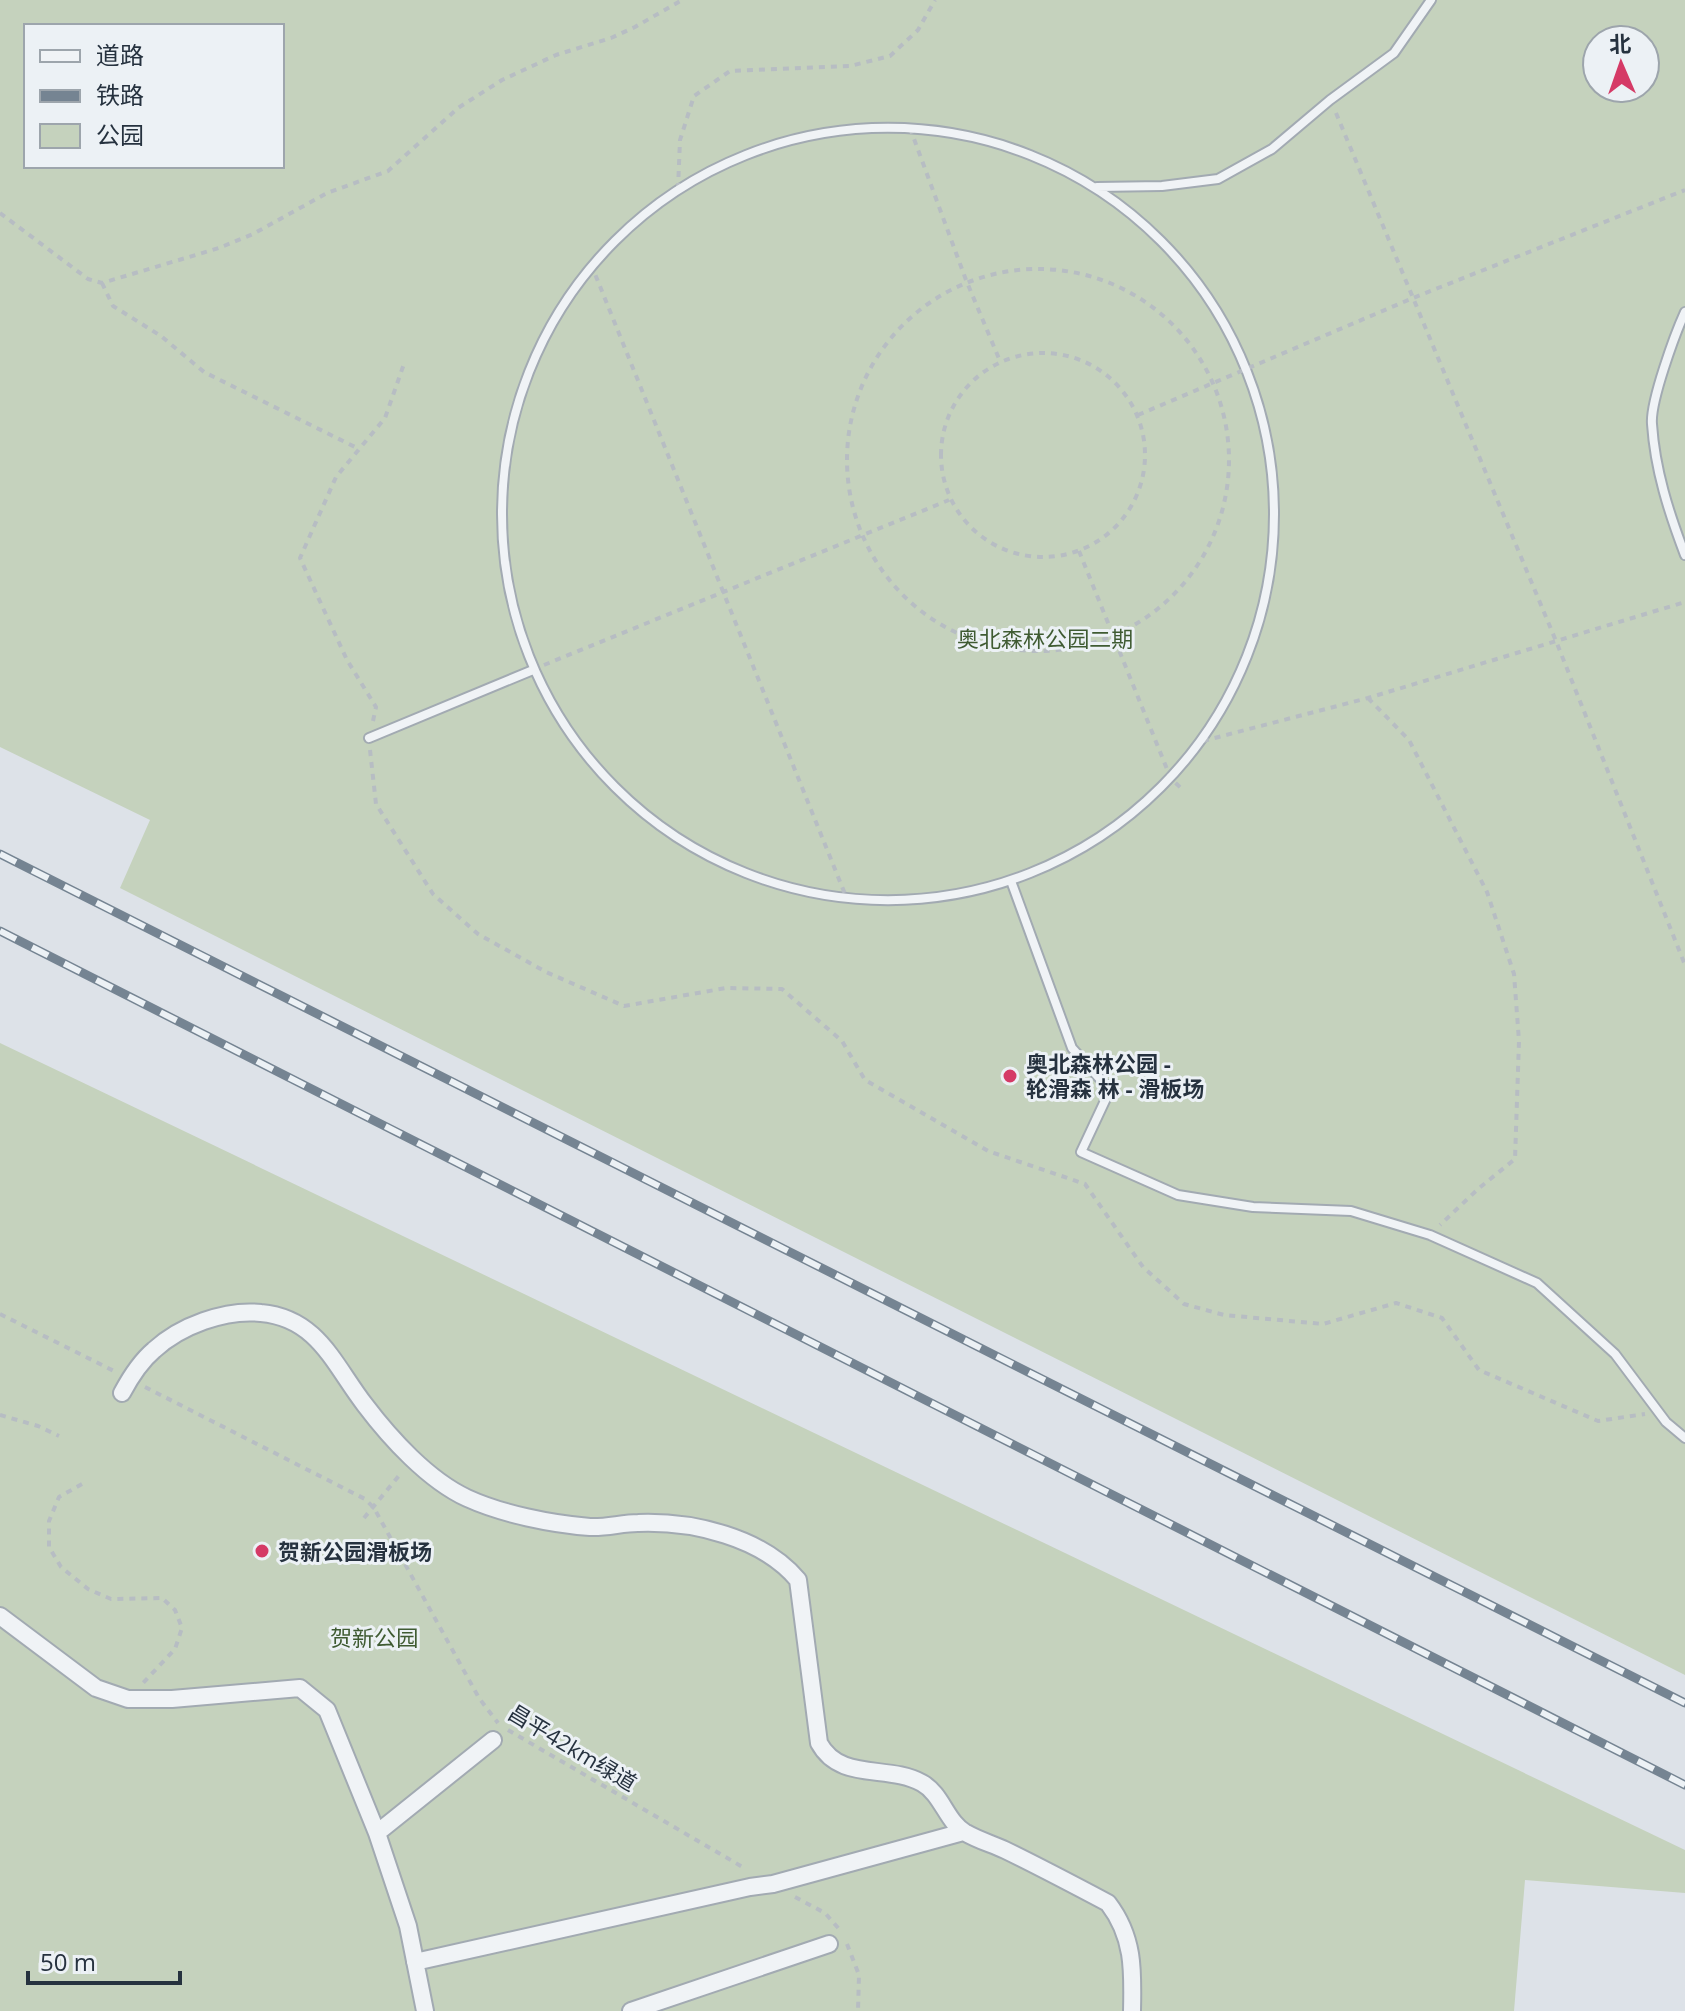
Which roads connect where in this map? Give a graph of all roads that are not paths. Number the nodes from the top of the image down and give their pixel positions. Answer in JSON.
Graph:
{"nodes":[{"id":1,"x":1431,"y":0,"type":"edge"},
{"id":2,"x":1095,"y":187,"type":"junction"},
{"id":3,"x":1685,"y":312,"type":"edge"},
{"id":4,"x":1685,"y":555,"type":"edge"},
{"id":5,"x":533,"y":670,"type":"junction"},
{"id":6,"x":369,"y":738,"type":"road end"},
{"id":7,"x":1011,"y":881,"type":"junction"},
{"id":8,"x":126,"y":1386,"type":"road end"},
{"id":9,"x":1685,"y":1438,"type":"edge"},
{"id":10,"x":0,"y":1616,"type":"edge"},
{"id":11,"x":493,"y":1740,"type":"dead end"},
{"id":12,"x":963,"y":1832,"type":"junction"},
{"id":13,"x":377,"y":1833,"type":"junction"},
{"id":14,"x":837,"y":1943,"type":"road end"},
{"id":15,"x":415,"y":1962,"type":"junction"},
{"id":16,"x":425,"y":2011,"type":"edge"},
{"id":17,"x":631,"y":2011,"type":"edge"},
{"id":18,"x":1132,"y":2011,"type":"edge"}],
"edges":[{"from":1,"to":2,"type":"lane"},
{"from":2,"to":5,"type":"lane"},
{"from":2,"to":7,"type":"lane"},
{"from":3,"to":4,"type":"lane"},
{"from":5,"to":6,"type":"lane"},
{"from":5,"to":7,"type":"lane"},
{"from":7,"to":9,"type":"lane"},
{"from":8,"to":12,"type":"street"},
{"from":10,"to":13,"type":"street"},
{"from":11,"to":13,"type":"street"},
{"from":12,"to":15,"type":"street"},
{"from":12,"to":18,"type":"street"},
{"from":13,"to":15,"type":"street"},
{"from":14,"to":17,"type":"street"},
{"from":15,"to":16,"type":"street"}]}
